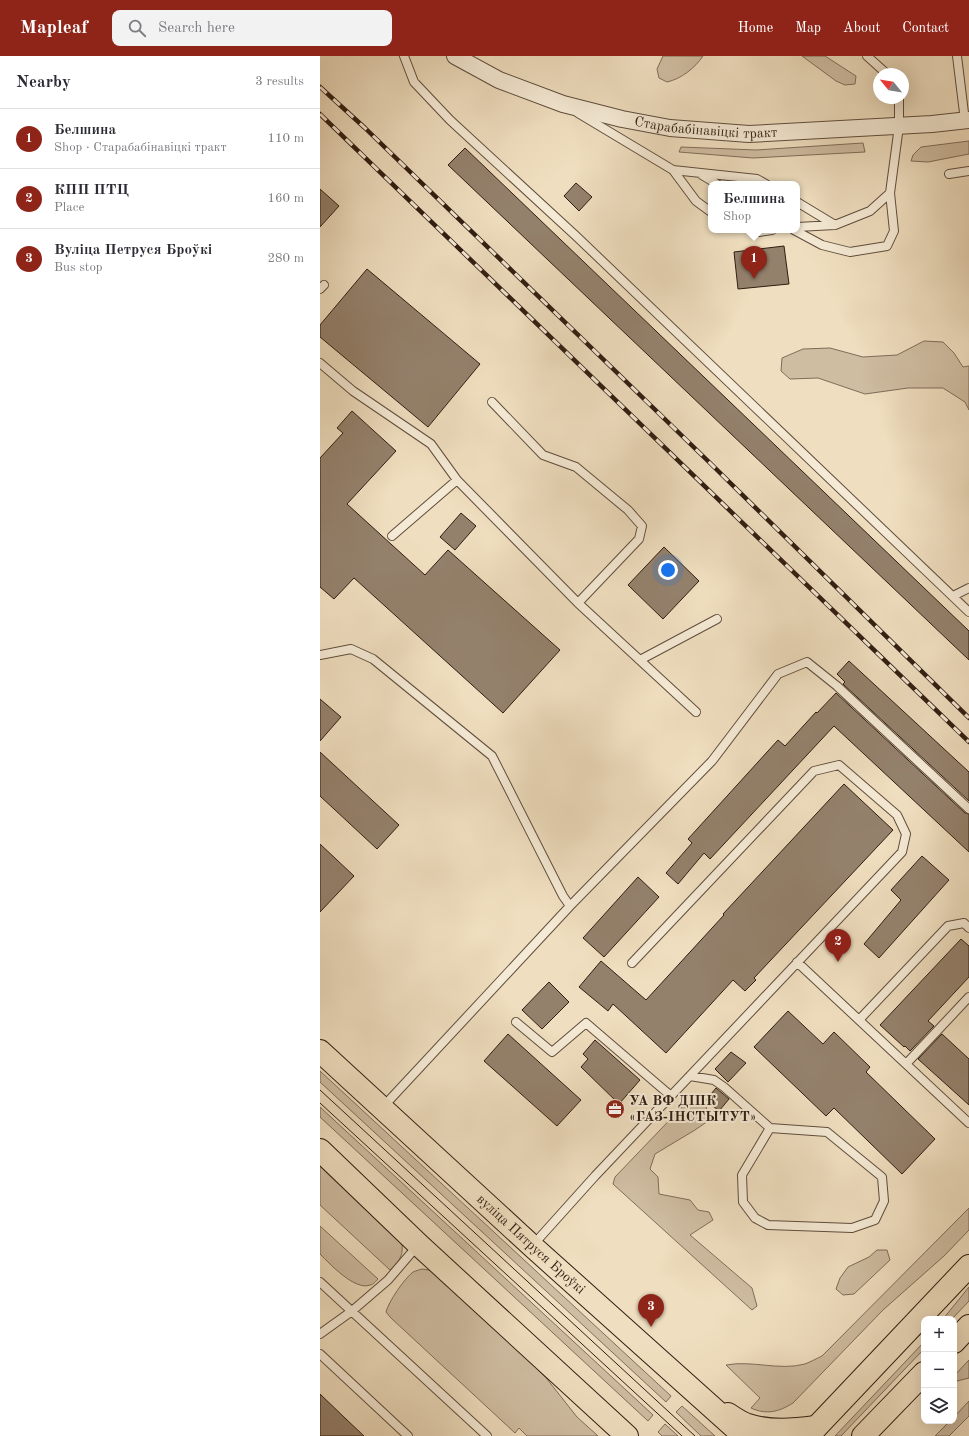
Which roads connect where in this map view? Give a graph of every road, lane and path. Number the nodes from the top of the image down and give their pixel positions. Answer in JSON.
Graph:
{"nodes":[{"id":1,"x":404,"y":56,"type":"edge"},
{"id":2,"x":455,"y":56,"type":"edge"},
{"id":3,"x":867,"y":56,"type":"edge"},
{"id":4,"x":957,"y":56,"type":"edge"},
{"id":5,"x":880,"y":68,"type":"edge"},
{"id":6,"x":563,"y":104,"type":"junction"},
{"id":7,"x":899,"y":104,"type":"edge"},
{"id":8,"x":967,"y":120,"type":"edge"},
{"id":9,"x":899,"y":126,"type":"junction"},
{"id":10,"x":673,"y":170,"type":"junction"},
{"id":11,"x":969,"y":171,"type":"edge"},
{"id":12,"x":700,"y":174,"type":"junction"},
{"id":13,"x":949,"y":174,"type":"dead end"},
{"id":14,"x":712,"y":181,"type":"edge"},
{"id":15,"x":761,"y":181,"type":"edge"},
{"id":16,"x":890,"y":193,"type":"junction"},
{"id":17,"x":800,"y":204,"type":"edge"},
{"id":18,"x":708,"y":210,"type":"edge"},
{"id":19,"x":835,"y":225,"type":"junction"},
{"id":20,"x":800,"y":227,"type":"edge"},
{"id":21,"x":800,"y":233,"type":"edge"},
{"id":22,"x":320,"y":363,"type":"edge"},
{"id":23,"x":492,"y":402,"type":"dead end"},
{"id":24,"x":457,"y":480,"type":"junction"},
{"id":25,"x":392,"y":536,"type":"dead end"},
{"id":26,"x":969,"y":588,"type":"edge"},
{"id":27,"x":953,"y":596,"type":"junction"},
{"id":28,"x":578,"y":603,"type":"junction"},
{"id":29,"x":969,"y":612,"type":"edge"},
{"id":30,"x":717,"y":619,"type":"dead end"},
{"id":31,"x":320,"y":655,"type":"edge"},
{"id":32,"x":640,"y":660,"type":"junction"},
{"id":33,"x":696,"y":712,"type":"dead end"},
{"id":34,"x":969,"y":809,"type":"edge"},
{"id":35,"x":570,"y":906,"type":"junction"},
{"id":36,"x":969,"y":928,"type":"edge"},
{"id":37,"x":797,"y":962,"type":"junction"},
{"id":38,"x":632,"y":963,"type":"dead end"},
{"id":39,"x":969,"y":997,"type":"edge"},
{"id":40,"x":859,"y":1020,"type":"junction"},
{"id":41,"x":516,"y":1022,"type":"dead end"},
{"id":42,"x":320,"y":1051,"type":"edge"},
{"id":43,"x":320,"y":1064,"type":"edge"},
{"id":44,"x":906,"y":1064,"type":"junction"},
{"id":45,"x":342,"y":1071,"type":"junction"},
{"id":46,"x":690,"y":1076,"type":"junction"},
{"id":47,"x":671,"y":1096,"type":"junction"},
{"id":48,"x":381,"y":1109,"type":"junction"},
{"id":49,"x":969,"y":1123,"type":"edge"},
{"id":50,"x":770,"y":1128,"type":"junction"},
{"id":51,"x":320,"y":1150,"type":"edge"},
{"id":52,"x":419,"y":1245,"type":"junction"},
{"id":53,"x":532,"y":1246,"type":"junction"},
{"id":54,"x":969,"y":1266,"type":"edge"},
{"id":55,"x":320,"y":1282,"type":"edge"},
{"id":56,"x":352,"y":1311,"type":"junction"},
{"id":57,"x":969,"y":1326,"type":"edge"},
{"id":58,"x":320,"y":1334,"type":"edge"},
{"id":59,"x":957,"y":1339,"type":"edge"},
{"id":60,"x":320,"y":1354,"type":"edge"},
{"id":61,"x":921,"y":1376,"type":"edge"},
{"id":62,"x":703,"y":1399,"type":"junction"},
{"id":63,"x":812,"y":1431,"type":"edge"},
{"id":64,"x":408,"y":1436,"type":"edge"},
{"id":65,"x":488,"y":1436,"type":"edge"},
{"id":66,"x":627,"y":1436,"type":"edge"},
{"id":67,"x":744,"y":1436,"type":"edge"},
{"id":68,"x":863,"y":1436,"type":"edge"}],
"edges":[{"from":1,"to":27,"type":"lane"},
{"from":2,"to":6,"type":"street","name":"Старабабінавіцкі тракт"},
{"from":3,"to":5,"type":"lane"},
{"from":4,"to":8,"type":"lane"},
{"from":6,"to":9,"type":"street","name":"Старабабінавіцкі тракт"},
{"from":6,"to":10,"type":"lane"},
{"from":7,"to":9,"type":"lane"},
{"from":8,"to":9,"type":"street","name":"Старабабінавіцкі тракт"},
{"from":9,"to":16,"type":"lane"},
{"from":10,"to":12,"type":"lane"},
{"from":10,"to":18,"type":"lane"},
{"from":11,"to":13,"type":"lane"},
{"from":12,"to":14,"type":"lane"},
{"from":12,"to":15,"type":"lane"},
{"from":16,"to":19,"type":"lane"},
{"from":16,"to":21,"type":"lane"},
{"from":17,"to":19,"type":"lane"},
{"from":19,"to":20,"type":"lane"},
{"from":22,"to":24,"type":"lane"},
{"from":23,"to":28,"type":"lane"},
{"from":24,"to":25,"type":"lane"},
{"from":24,"to":28,"type":"lane"},
{"from":26,"to":27,"type":"lane"},
{"from":27,"to":29,"type":"lane"},
{"from":28,"to":32,"type":"lane"},
{"from":30,"to":32,"type":"lane"},
{"from":31,"to":35,"type":"lane"},
{"from":32,"to":33,"type":"lane"},
{"from":34,"to":35,"type":"lane"},
{"from":35,"to":48,"type":"lane"},
{"from":36,"to":40,"type":"lane"},
{"from":37,"to":38,"type":"lane"},
{"from":37,"to":40,"type":"lane"},
{"from":37,"to":46,"type":"lane"},
{"from":39,"to":44,"type":"lane"},
{"from":40,"to":44,"type":"lane"},
{"from":41,"to":47,"type":"lane"},
{"from":42,"to":45,"type":"main road","name":"вуліца Пятруся Броўкі"},
{"from":43,"to":45,"type":"main road"},
{"from":44,"to":49,"type":"lane"},
{"from":45,"to":48,"type":"main road","name":"вуліца Пятруся Броўкі"},
{"from":46,"to":47,"type":"lane"},
{"from":46,"to":50,"type":"lane"},
{"from":47,"to":53,"type":"lane"},
{"from":48,"to":53,"type":"main road","name":"вуліца Пятруся Броўкі"},
{"from":50,"to":50,"type":"lane"},
{"from":51,"to":52,"type":"main road"},
{"from":52,"to":56,"type":"lane"},
{"from":52,"to":66,"type":"main road"},
{"from":53,"to":62,"type":"main road","name":"вуліца Пятруся Броўкі"},
{"from":54,"to":63,"type":"main road"},
{"from":55,"to":56,"type":"lane"},
{"from":56,"to":58,"type":"lane"},
{"from":56,"to":65,"type":"lane"},
{"from":57,"to":59,"type":"main road"},
{"from":60,"to":64,"type":"lane"},
{"from":61,"to":68,"type":"main road"},
{"from":62,"to":63,"type":"main road"},
{"from":62,"to":67,"type":"main road","name":"вуліца Пятруся Броўкі"}]}
